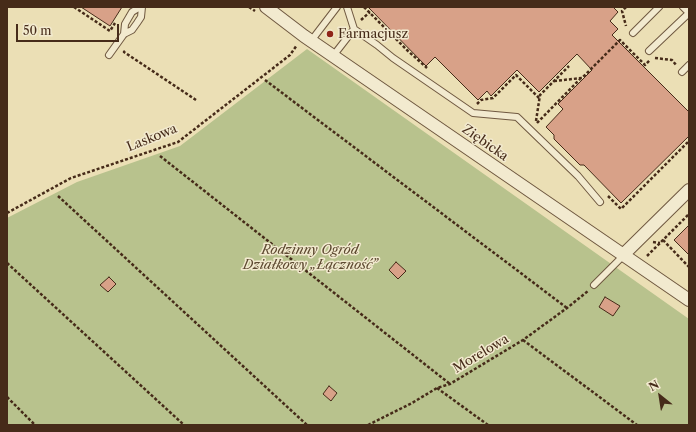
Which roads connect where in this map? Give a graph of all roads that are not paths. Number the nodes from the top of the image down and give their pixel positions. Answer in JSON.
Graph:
{"nodes":[{"id":1,"x":141,"y":7,"type":"edge"},
{"id":2,"x":266,"y":7,"type":"edge"},
{"id":3,"x":337,"y":7,"type":"edge"},
{"id":4,"x":347,"y":7,"type":"edge"},
{"id":5,"x":659,"y":7,"type":"edge"},
{"id":6,"x":683,"y":7,"type":"edge"},
{"id":7,"x":689,"y":13,"type":"edge"},
{"id":8,"x":354,"y":29,"type":"junction"},
{"id":9,"x":630,"y":32,"type":"road end"},
{"id":10,"x":124,"y":34,"type":"junction"},
{"id":11,"x":308,"y":38,"type":"junction"},
{"id":12,"x":649,"y":51,"type":"dead end"},
{"id":13,"x":109,"y":55,"type":"dead end"},
{"id":14,"x":333,"y":56,"type":"junction"},
{"id":15,"x":689,"y":66,"type":"edge"},
{"id":16,"x":682,"y":72,"type":"road end"},
{"id":17,"x":689,"y":190,"type":"edge"},
{"id":18,"x":600,"y":202,"type":"dead end"},
{"id":19,"x":624,"y":254,"type":"junction"},
{"id":20,"x":594,"y":285,"type":"road end"},
{"id":21,"x":689,"y":300,"type":"edge"}],
"edges":[{"from":1,"to":10,"type":"lane"},
{"from":1,"to":10,"type":"lane"},
{"from":2,"to":11,"type":"street","name":"Ziębicka"},
{"from":3,"to":11,"type":"lane"},
{"from":4,"to":8,"type":"lane"},
{"from":5,"to":9,"type":"lane"},
{"from":6,"to":7,"type":"lane"},
{"from":7,"to":12,"type":"lane"},
{"from":8,"to":14,"type":"lane"},
{"from":8,"to":18,"type":"lane"},
{"from":10,"to":13,"type":"lane"},
{"from":11,"to":14,"type":"street","name":"Ziębicka"},
{"from":14,"to":19,"type":"street","name":"Ziębicka"},
{"from":15,"to":16,"type":"lane"},
{"from":17,"to":19,"type":"street"},
{"from":19,"to":20,"type":"lane"},
{"from":19,"to":21,"type":"street","name":"Ziębicka"}]}
